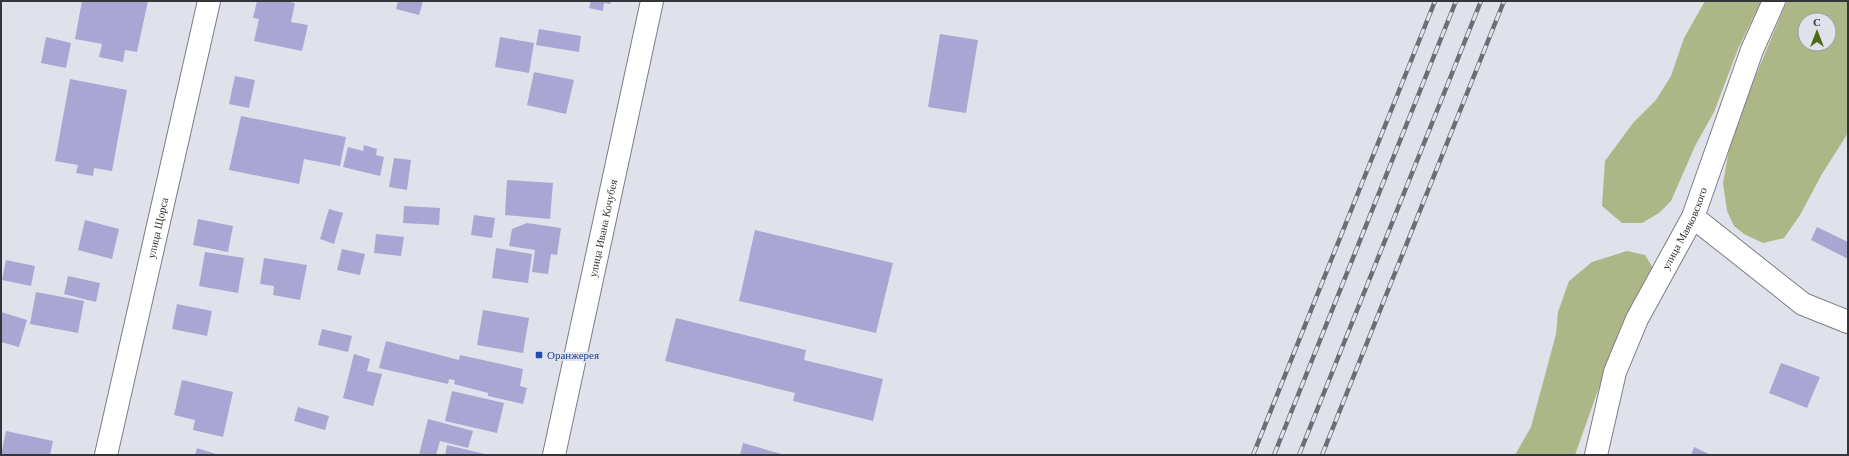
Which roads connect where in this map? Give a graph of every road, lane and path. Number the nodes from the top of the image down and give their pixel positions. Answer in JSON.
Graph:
{"nodes":[{"id":1,"x":210,"y":1,"type":"edge"},
{"id":2,"x":652,"y":1,"type":"edge"},
{"id":3,"x":1774,"y":1,"type":"edge"},
{"id":4,"x":1693,"y":217,"type":"junction"},
{"id":5,"x":1848,"y":322,"type":"edge"},
{"id":6,"x":106,"y":455,"type":"edge"},
{"id":7,"x":554,"y":455,"type":"edge"},
{"id":8,"x":1596,"y":455,"type":"edge"}],
"edges":[{"from":1,"to":6,"type":"street","name":"улица Щорса"},
{"from":2,"to":7,"type":"street","name":"улица Ивана Кочубея"},
{"from":3,"to":4,"type":"street","name":"улица Маяковского"},
{"from":4,"to":5,"type":"street"},
{"from":4,"to":8,"type":"street","name":"улица Маяковского"}]}
